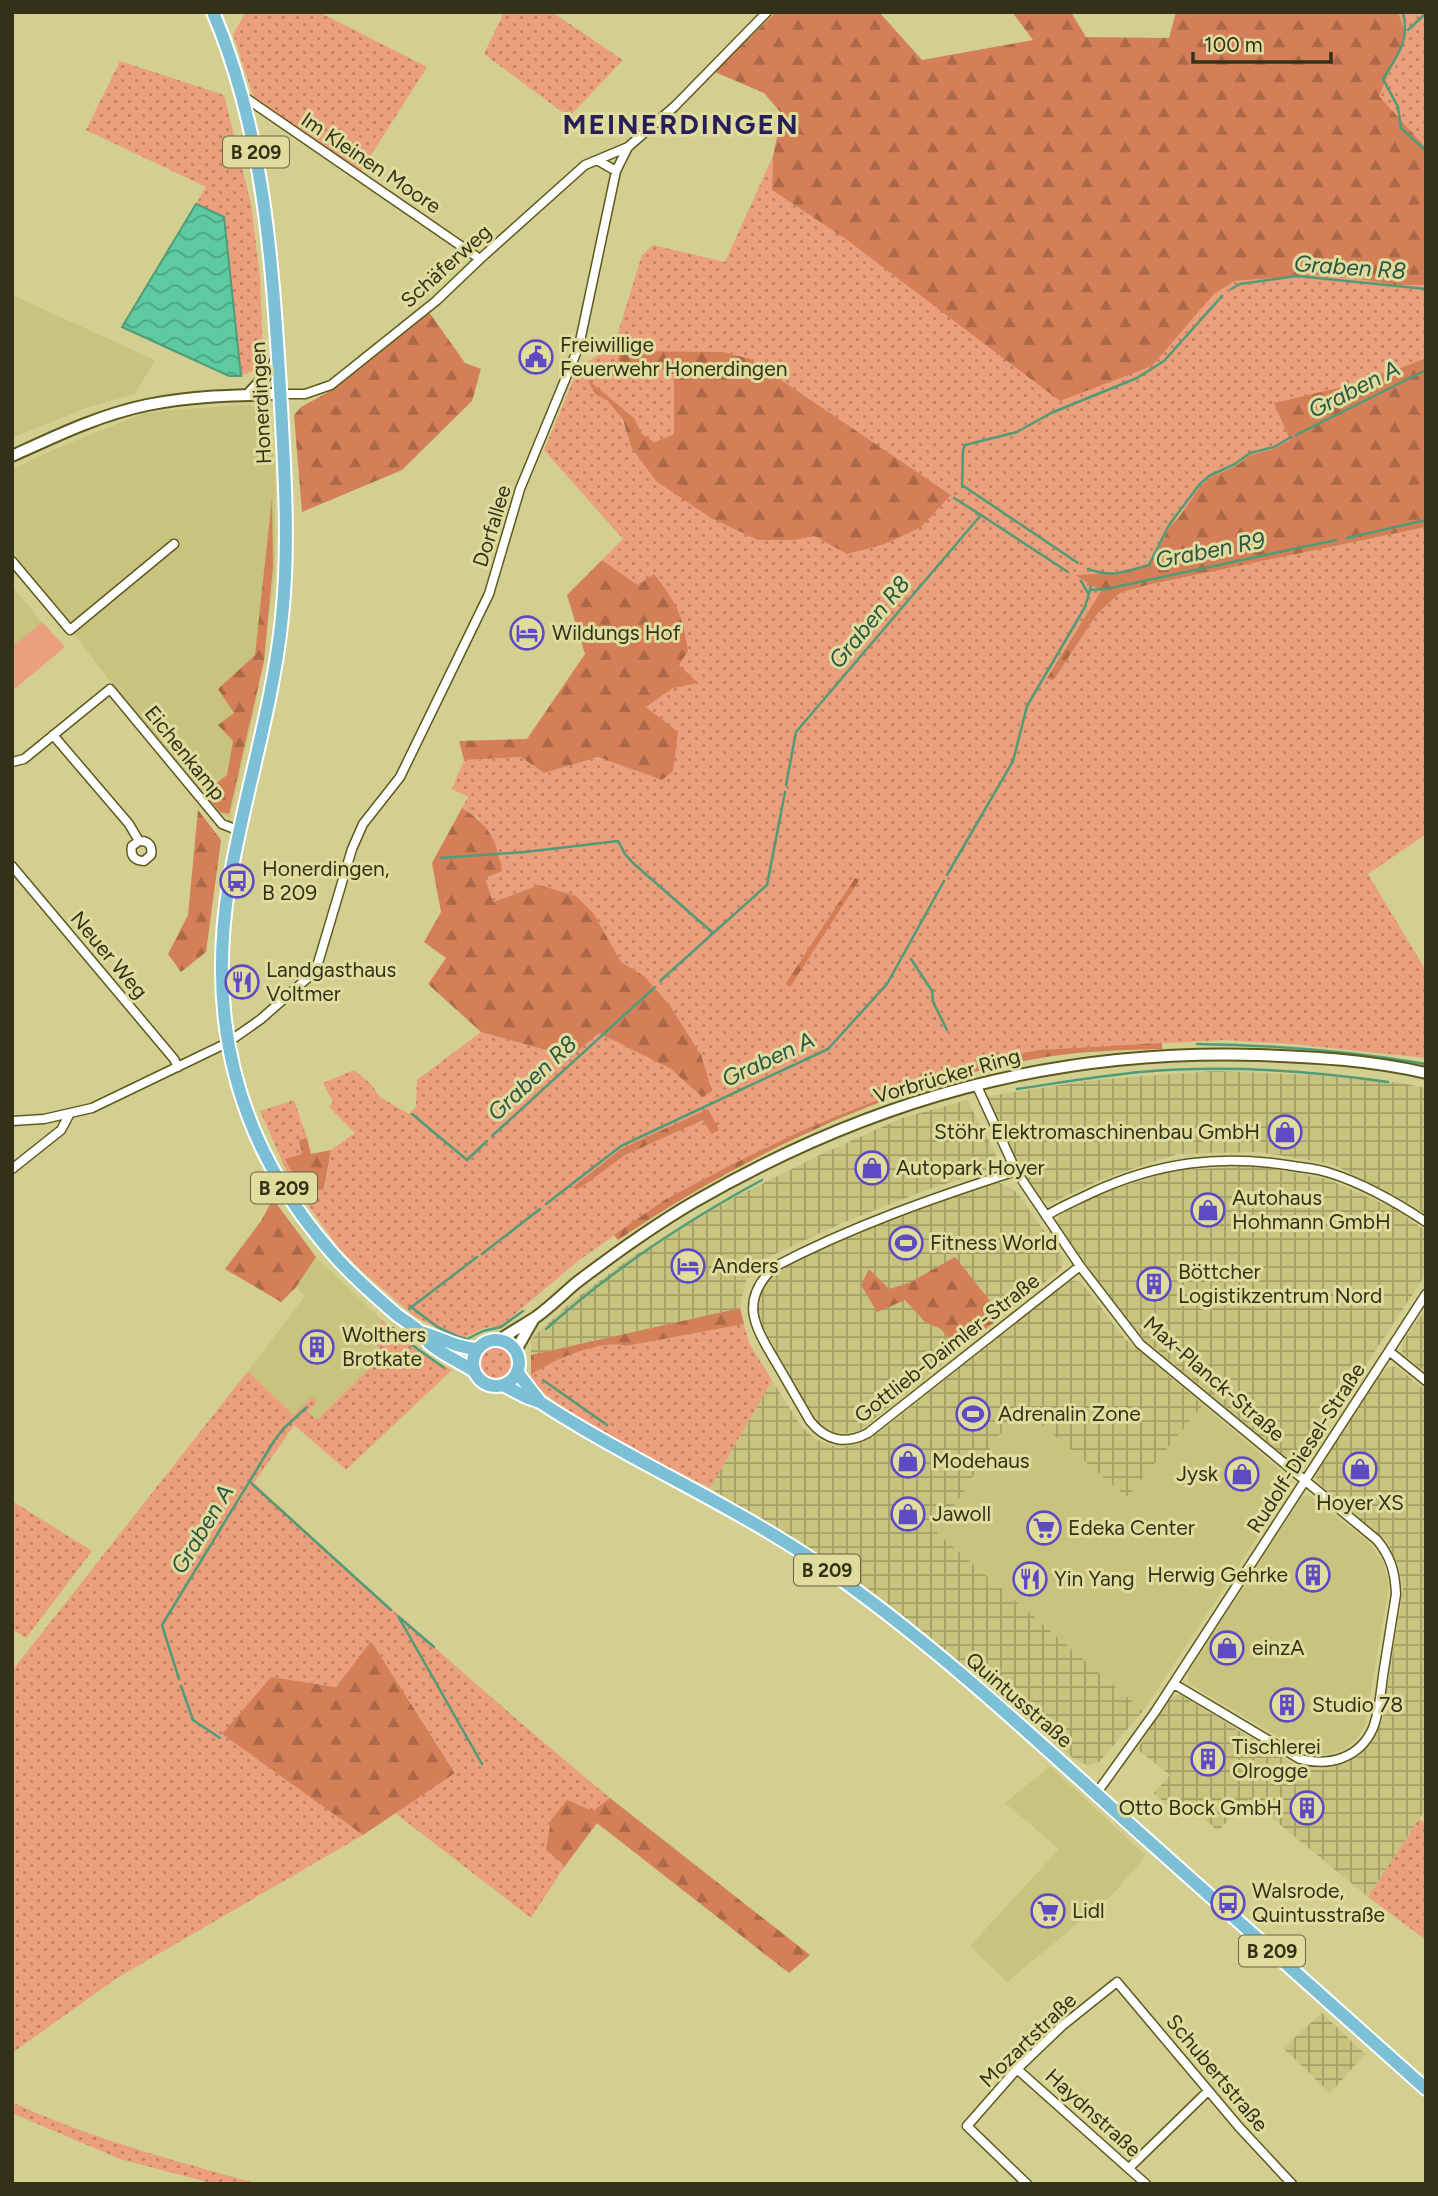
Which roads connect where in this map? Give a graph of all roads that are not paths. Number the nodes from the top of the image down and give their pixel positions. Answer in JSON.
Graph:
{"nodes":[{"id":1,"x":213,"y":12,"type":"edge"},
{"id":2,"x":767,"y":12,"type":"edge"},
{"id":3,"x":243,"y":96,"type":"junction"},
{"id":4,"x":628,"y":147,"type":"junction"},
{"id":5,"x":597,"y":160,"type":"junction"},
{"id":6,"x":616,"y":171,"type":"junction"},
{"id":7,"x":480,"y":259,"type":"junction"},
{"id":8,"x":278,"y":358,"type":"junction"},
{"id":9,"x":280,"y":394,"type":"junction"},
{"id":10,"x":247,"y":395,"type":"junction"},
{"id":11,"x":12,"y":456,"type":"edge"},
{"id":12,"x":174,"y":544,"type":"dead end"},
{"id":13,"x":12,"y":561,"type":"edge"},
{"id":14,"x":53,"y":735,"type":"junction"},
{"id":15,"x":12,"y":762,"type":"edge"},
{"id":16,"x":240,"y":831,"type":"junction"},
{"id":17,"x":138,"y":841,"type":"dead end"},
{"id":18,"x":12,"y":866,"type":"edge"},
{"id":19,"x":228,"y":1043,"type":"junction"},
{"id":20,"x":178,"y":1067,"type":"junction"},
{"id":21,"x":1426,"y":1073,"type":"edge"},
{"id":22,"x":976,"y":1084,"type":"junction"},
{"id":23,"x":69,"y":1115,"type":"junction"},
{"id":24,"x":12,"y":1121,"type":"edge"},
{"id":25,"x":12,"y":1169,"type":"edge"},
{"id":26,"x":1016,"y":1171,"type":"junction"},
{"id":27,"x":1046,"y":1216,"type":"junction"},
{"id":28,"x":1426,"y":1222,"type":"edge"},
{"id":29,"x":1080,"y":1266,"type":"junction"},
{"id":30,"x":1426,"y":1294,"type":"edge"},
{"id":31,"x":535,"y":1318,"type":"junction"},
{"id":32,"x":421,"y":1332,"type":"junction"},
{"id":33,"x":500,"y":1340,"type":"junction"},
{"id":34,"x":477,"y":1349,"type":"junction"},
{"id":35,"x":516,"y":1350,"type":"junction"},
{"id":36,"x":1389,"y":1351,"type":"junction"},
{"id":37,"x":474,"y":1371,"type":"junction"},
{"id":38,"x":517,"y":1372,"type":"junction"},
{"id":39,"x":1426,"y":1381,"type":"edge"},
{"id":40,"x":503,"y":1385,"type":"junction"},
{"id":41,"x":540,"y":1402,"type":"junction"},
{"id":42,"x":1306,"y":1480,"type":"junction"},
{"id":43,"x":1174,"y":1684,"type":"junction"},
{"id":44,"x":1096,"y":1794,"type":"junction"},
{"id":45,"x":1118,"y":1982,"type":"joint"},
{"id":46,"x":1017,"y":2068,"type":"junction"},
{"id":47,"x":1426,"y":2089,"type":"edge"},
{"id":48,"x":1208,"y":2091,"type":"junction"},
{"id":49,"x":1129,"y":2168,"type":"junction"},
{"id":50,"x":1027,"y":2184,"type":"edge"},
{"id":51,"x":1146,"y":2184,"type":"edge"},
{"id":52,"x":1292,"y":2184,"type":"edge"}],
"edges":[{"from":1,"to":3,"type":"main road","name":"Honerdingen","number":"B 209"},
{"from":2,"to":4,"type":"street","name":"Dorfallee"},
{"from":3,"to":7,"type":"street","name":"Im Kleinen Moore"},
{"from":3,"to":8,"type":"main road","name":"Honerdingen","number":"B 209"},
{"from":4,"to":5,"type":"street","name":"Schäferweg"},
{"from":4,"to":6,"type":"street","name":"Dorfallee"},
{"from":5,"to":6,"type":"street"},
{"from":5,"to":7,"type":"street","name":"Schäferweg"},
{"from":6,"to":19,"type":"street","name":"Dorfallee"},
{"from":7,"to":9,"type":"street","name":"Schäferweg"},
{"from":8,"to":9,"type":"main road","name":"Honerdingen","number":"B 209"},
{"from":8,"to":10,"type":"main road"},
{"from":9,"to":10,"type":"main road"},
{"from":9,"to":16,"type":"main road","name":"Honerdingen","number":"B 209"},
{"from":10,"to":11,"type":"main road"},
{"from":12,"to":13,"type":"street"},
{"from":14,"to":15,"type":"street"},
{"from":14,"to":16,"type":"street","name":"Eichenkamp"},
{"from":14,"to":17,"type":"street"},
{"from":16,"to":19,"type":"main road","number":"B 209"},
{"from":18,"to":20,"type":"street","name":"Neuer Weg"},
{"from":19,"to":20,"type":"street","name":"Dorfallee"},
{"from":19,"to":32,"type":"main road","number":"B 209"},
{"from":20,"to":23,"type":"street","name":"Dorfallee"},
{"from":21,"to":22,"type":"main road","name":"Vorbrücker Ring"},
{"from":22,"to":26,"type":"street","name":"Max-Planck-Straße"},
{"from":22,"to":31,"type":"main road","name":"Vorbrücker Ring"},
{"from":23,"to":24,"type":"street"},
{"from":23,"to":25,"type":"street"},
{"from":26,"to":27,"type":"street","name":"Max-Planck-Straße"},
{"from":26,"to":29,"type":"street","name":"Gottlieb-Daimler-Straße"},
{"from":27,"to":28,"type":"street"},
{"from":27,"to":29,"type":"street","name":"Max-Planck-Straße"},
{"from":29,"to":42,"type":"street","name":"Max-Planck-Straße"},
{"from":30,"to":36,"type":"street","name":"Rudolf-Diesel-Straße"},
{"from":31,"to":33,"type":"main road","name":"Vorbrücker Ring"},
{"from":31,"to":35,"type":"main road","name":"Vorbrücker Ring"},
{"from":32,"to":34,"type":"main road","number":"B 209"},
{"from":32,"to":37,"type":"main road","number":"B 209"},
{"from":33,"to":34,"type":"main road"},
{"from":33,"to":35,"type":"main road"},
{"from":34,"to":37,"type":"main road"},
{"from":35,"to":38,"type":"main road"},
{"from":36,"to":39,"type":"street"},
{"from":36,"to":42,"type":"street","name":"Rudolf-Diesel-Straße"},
{"from":37,"to":40,"type":"main road","number":"B 209"},
{"from":38,"to":40,"type":"main road"},
{"from":38,"to":41,"type":"main road","name":"Quintusstraße","number":"B 209"},
{"from":40,"to":41,"type":"main road","name":"Quintusstraße","number":"B 209"},
{"from":41,"to":44,"type":"main road","name":"Quintusstraße","number":"B 209"},
{"from":42,"to":43,"type":"street","name":"Rudolf-Diesel-Straße"},
{"from":42,"to":43,"type":"street","name":"Max-Planck-Straße"},
{"from":43,"to":44,"type":"street","name":"Rudolf-Diesel-Straße"},
{"from":44,"to":47,"type":"main road","name":"Quintusstraße","number":"B 209"},
{"from":45,"to":46,"type":"street","name":"Mozartstraße"},
{"from":45,"to":48,"type":"street","name":"Schubertstraße"},
{"from":46,"to":49,"type":"street","name":"Haydnstraße"},
{"from":46,"to":50,"type":"street","name":"Mozartstraße"},
{"from":48,"to":49,"type":"street"},
{"from":48,"to":52,"type":"street","name":"Schubertstraße"},
{"from":49,"to":51,"type":"street","name":"Haydnstraße"}]}
